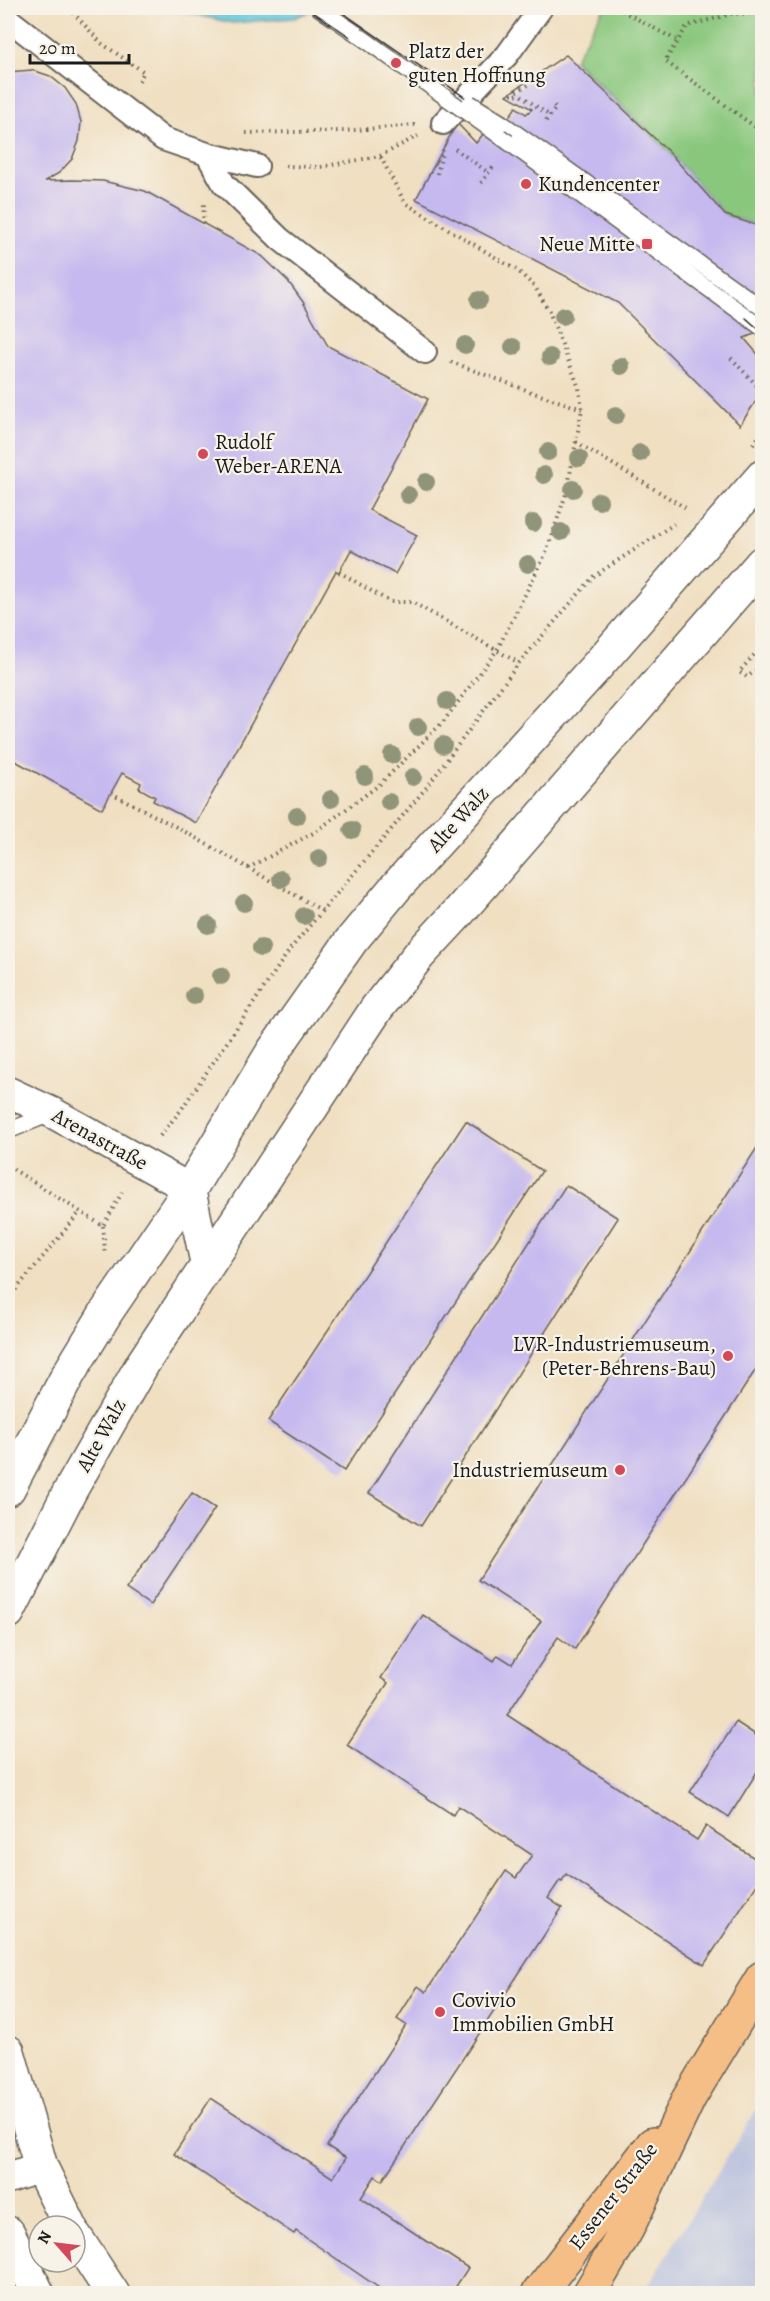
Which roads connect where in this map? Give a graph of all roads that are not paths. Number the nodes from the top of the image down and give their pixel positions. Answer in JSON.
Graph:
{"nodes":[{"id":1,"x":319,"y":8,"type":"edge"},
{"id":2,"x":541,"y":8,"type":"edge"},
{"id":3,"x":8,"y":19,"type":"edge"},
{"id":4,"x":357,"y":34,"type":"junction"},
{"id":5,"x":443,"y":123,"type":"road end"},
{"id":6,"x":207,"y":154,"type":"junction"},
{"id":7,"x":257,"y":166,"type":"road end"},
{"id":8,"x":762,"y":309,"type":"edge"},
{"id":9,"x":762,"y":328,"type":"edge"},
{"id":10,"x":426,"y":352,"type":"dead end"},
{"id":11,"x":755,"y":464,"type":"edge"},
{"id":12,"x":762,"y":562,"type":"edge"},
{"id":13,"x":8,"y":1092,"type":"edge"},
{"id":14,"x":53,"y":1113,"type":"junction"},
{"id":15,"x":8,"y":1131,"type":"edge"},
{"id":16,"x":190,"y":1189,"type":"junction"},
{"id":17,"x":206,"y":1265,"type":"junction"},
{"id":18,"x":8,"y":1490,"type":"edge"},
{"id":19,"x":8,"y":1612,"type":"edge"},
{"id":20,"x":762,"y":1978,"type":"edge"},
{"id":21,"x":8,"y":2052,"type":"edge"},
{"id":22,"x":689,"y":2098,"type":"junction"},
{"id":23,"x":41,"y":2167,"type":"junction"},
{"id":24,"x":8,"y":2178,"type":"edge"},
{"id":25,"x":64,"y":2214,"type":"edge"},
{"id":26,"x":8,"y":2233,"type":"edge"},
{"id":27,"x":87,"y":2254,"type":"edge"},
{"id":28,"x":38,"y":2294,"type":"edge"},
{"id":29,"x":113,"y":2294,"type":"edge"},
{"id":30,"x":537,"y":2294,"type":"edge"},
{"id":31,"x":590,"y":2294,"type":"edge"}],
"edges":[{"from":1,"to":4,"type":"lane"},
{"from":2,"to":5,"type":"street"},
{"from":3,"to":6,"type":"street"},
{"from":4,"to":8,"type":"lane","bridge":true},
{"from":4,"to":9,"type":"lane","bridge":true},
{"from":6,"to":7,"type":"street"},
{"from":6,"to":10,"type":"street"},
{"from":11,"to":16,"type":"street","name":"Alte Walz"},
{"from":12,"to":17,"type":"street","name":"Alte Walz"},
{"from":13,"to":14,"type":"street","name":"Arenastraße"},
{"from":14,"to":15,"type":"lane"},
{"from":14,"to":16,"type":"street","name":"Arenastraße"},
{"from":16,"to":17,"type":"street"},
{"from":16,"to":18,"type":"street","name":"Alte Walz"},
{"from":17,"to":19,"type":"street","name":"Alte Walz"},
{"from":20,"to":22,"type":"main road","name":"Essener Straße"},
{"from":21,"to":23,"type":"street"},
{"from":22,"to":30,"type":"main road","name":"Essener Straße"},
{"from":22,"to":31,"type":"main road","name":"Essener Straße"},
{"from":23,"to":24,"type":"street"},
{"from":23,"to":25,"type":"street"},
{"from":26,"to":28,"type":"street"},
{"from":27,"to":29,"type":"street"}]}
